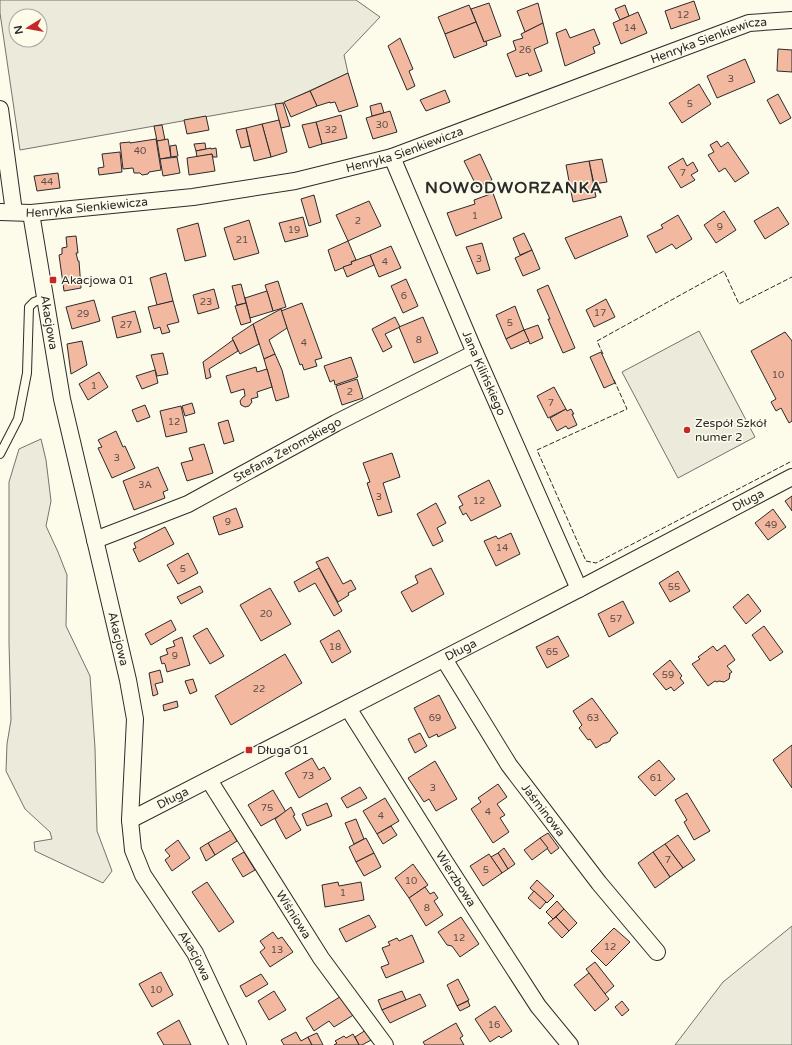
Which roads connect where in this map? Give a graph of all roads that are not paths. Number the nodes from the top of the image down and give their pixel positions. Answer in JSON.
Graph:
{"nodes":[{"id":1,"x":792,"y":20,"type":"edge"},
{"id":2,"x":0,"y":109,"type":"edge"},
{"id":3,"x":392,"y":157,"type":"junction"},
{"id":4,"x":7,"y":212,"type":"edge"},
{"id":5,"x":31,"y":213,"type":"junction"},
{"id":6,"x":45,"y":298,"type":"junction"},
{"id":7,"x":475,"y":353,"type":"junction"},
{"id":8,"x":0,"y":454,"type":"edge"},
{"id":9,"x":792,"y":478,"type":"edge"},
{"id":10,"x":96,"y":540,"type":"junction"},
{"id":11,"x":579,"y":589,"type":"junction"},
{"id":12,"x":444,"y":659,"type":"junction"},
{"id":13,"x":348,"y":708,"type":"junction"},
{"id":14,"x":209,"y":780,"type":"junction"},
{"id":15,"x":130,"y":820,"type":"junction"},
{"id":16,"x":657,"y":952,"type":"dead end"},
{"id":17,"x":238,"y":1045,"type":"edge"},
{"id":18,"x":385,"y":1045,"type":"edge"},
{"id":19,"x":570,"y":1045,"type":"edge"}],
"edges":[{"from":1,"to":3,"type":"street","name":"Henryka Sienkiewicza"},
{"from":2,"to":4,"type":"street"},
{"from":3,"to":5,"type":"street","name":"Henryka Sienkiewicza"},
{"from":3,"to":7,"type":"street","name":"Jana Kilińskiego"},
{"from":4,"to":5,"type":"street","name":"Henryka Sienkiewicza"},
{"from":5,"to":6,"type":"street","name":"Akacjowa"},
{"from":6,"to":8,"type":"lane"},
{"from":6,"to":10,"type":"street","name":"Akacjowa"},
{"from":7,"to":10,"type":"street","name":"Stefana Żeromskiego"},
{"from":7,"to":11,"type":"street","name":"Jana Kilińskiego"},
{"from":9,"to":11,"type":"street","name":"Długa"},
{"from":10,"to":15,"type":"street","name":"Akacjowa"},
{"from":11,"to":12,"type":"street","name":"Długa"},
{"from":12,"to":13,"type":"street","name":"Długa"},
{"from":12,"to":16,"type":"street","name":"Jaśminowa"},
{"from":13,"to":14,"type":"street","name":"Długa"},
{"from":13,"to":19,"type":"street","name":"Wierzbowa"},
{"from":14,"to":15,"type":"street","name":"Długa"},
{"from":14,"to":18,"type":"street","name":"Wiśniowa"},
{"from":15,"to":17,"type":"street","name":"Akacjowa"}]}
